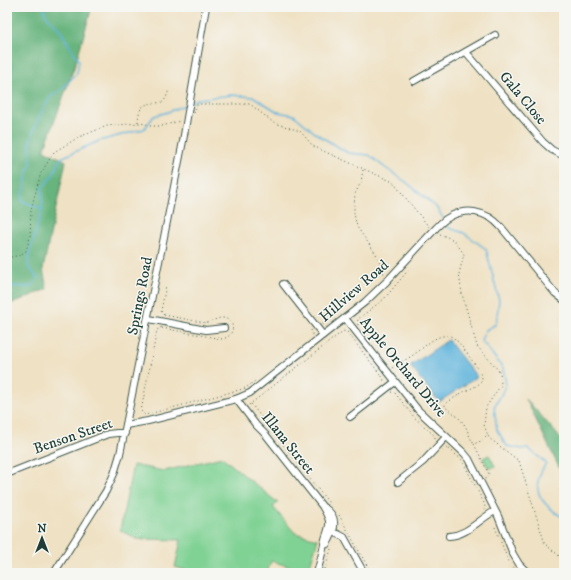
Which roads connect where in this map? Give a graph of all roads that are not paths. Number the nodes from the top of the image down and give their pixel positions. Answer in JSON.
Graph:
{"nodes":[{"id":1,"x":206,"y":7,"type":"edge"},
{"id":2,"x":495,"y":35,"type":"dead end"},
{"id":3,"x":466,"y":52,"type":"junction"},
{"id":4,"x":414,"y":81,"type":"dead end"},
{"id":5,"x":564,"y":156,"type":"edge"},
{"id":6,"x":283,"y":284,"type":"dead end"},
{"id":7,"x":564,"y":300,"type":"edge"},
{"id":8,"x":345,"y":318,"type":"junction"},
{"id":9,"x":148,"y":319,"type":"junction"},
{"id":10,"x":224,"y":328,"type":"dead end"},
{"id":11,"x":323,"y":335,"type":"junction"},
{"id":12,"x":395,"y":382,"type":"junction"},
{"id":13,"x":236,"y":399,"type":"junction"},
{"id":14,"x":350,"y":417,"type":"dead end"},
{"id":15,"x":126,"y":425,"type":"junction"},
{"id":16,"x":125,"y":433,"type":"junction"},
{"id":17,"x":446,"y":437,"type":"junction"},
{"id":18,"x":7,"y":474,"type":"edge"},
{"id":19,"x":398,"y":482,"type":"dead end"},
{"id":20,"x":496,"y":511,"type":"junction"},
{"id":21,"x":330,"y":531,"type":"junction"},
{"id":22,"x":449,"y":536,"type":"dead end"},
{"id":23,"x":54,"y":573,"type":"edge"},
{"id":24,"x":317,"y":573,"type":"edge"},
{"id":25,"x":364,"y":573,"type":"edge"},
{"id":26,"x":528,"y":573,"type":"edge"}],
"edges":[{"from":1,"to":9,"type":"street","name":"Springs Road"},
{"from":2,"to":3,"type":"street"},
{"from":3,"to":4,"type":"street"},
{"from":3,"to":5,"type":"street","name":"Gala Close"},
{"from":6,"to":11,"type":"street"},
{"from":7,"to":8,"type":"street","name":"Hillview Road"},
{"from":8,"to":11,"type":"street","name":"Hillview Road"},
{"from":8,"to":12,"type":"street","name":"Apple Orchard Drive"},
{"from":9,"to":10,"type":"street"},
{"from":9,"to":15,"type":"street","name":"Springs Road"},
{"from":11,"to":13,"type":"street","name":"Hillview Road"},
{"from":12,"to":14,"type":"street"},
{"from":12,"to":17,"type":"street","name":"Apple Orchard Drive"},
{"from":13,"to":15,"type":"street","name":"Hillview Road"},
{"from":13,"to":21,"type":"street","name":"Illana Street"},
{"from":15,"to":16,"type":"street","name":"Springs Road"},
{"from":16,"to":18,"type":"street","name":"Benson Street"},
{"from":16,"to":23,"type":"street","name":"Springs Road"},
{"from":17,"to":19,"type":"street"},
{"from":17,"to":20,"type":"street","name":"Apple Orchard Drive"},
{"from":20,"to":22,"type":"street"},
{"from":20,"to":26,"type":"street","name":"Apple Orchard Drive"},
{"from":21,"to":24,"type":"street","name":"Illana Street"},
{"from":21,"to":25,"type":"street"}]}
